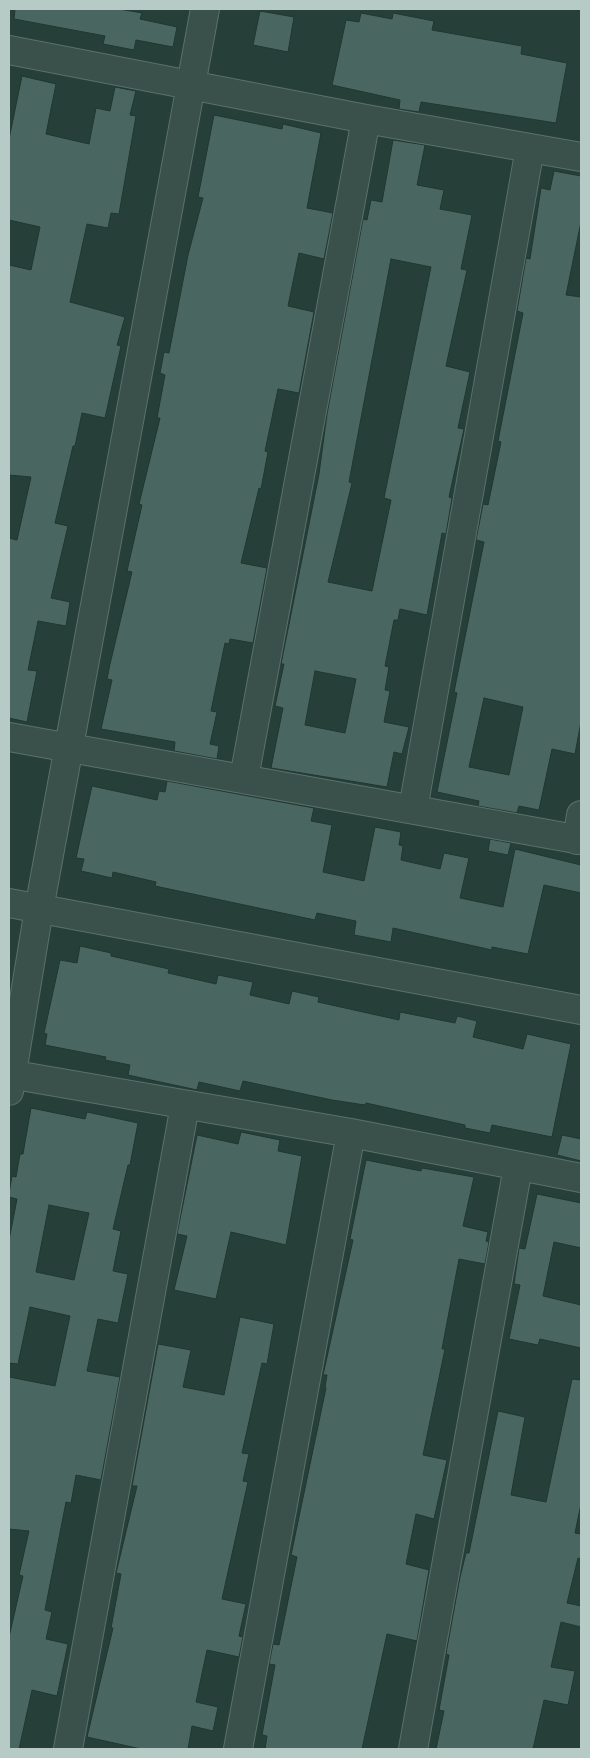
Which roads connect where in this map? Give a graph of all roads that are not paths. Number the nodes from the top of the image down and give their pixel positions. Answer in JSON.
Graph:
{"nodes":[{"id":1,"x":206,"y":9,"type":"edge"},
{"id":2,"x":9,"y":51,"type":"edge"},
{"id":3,"x":191,"y":86,"type":"junction"},
{"id":4,"x":366,"y":119,"type":"junction"},
{"id":5,"x":530,"y":148,"type":"junction"},
{"id":6,"x":581,"y":157,"type":"edge"},
{"id":7,"x":9,"y":737,"type":"edge"},
{"id":8,"x":70,"y":749,"type":"junction"},
{"id":9,"x":244,"y":778,"type":"junction"},
{"id":10,"x":413,"y":809,"type":"junction"},
{"id":11,"x":580,"y":832,"type":"edge"},
{"id":12,"x":9,"y":903,"type":"edge"},
{"id":13,"x":39,"y":909,"type":"junction"},
{"id":14,"x":581,"y":1010,"type":"edge"},
{"id":15,"x":10,"y":1080,"type":"edge"},
{"id":16,"x":185,"y":1105,"type":"junction"},
{"id":17,"x":352,"y":1134,"type":"junction"},
{"id":18,"x":518,"y":1167,"type":"junction"},
{"id":19,"x":581,"y":1178,"type":"edge"},
{"id":20,"x":68,"y":1749,"type":"edge"},
{"id":21,"x":238,"y":1749,"type":"edge"},
{"id":22,"x":413,"y":1749,"type":"edge"}],
"edges":[{"from":1,"to":3,"type":"street"},
{"from":2,"to":3,"type":"street"},
{"from":3,"to":4,"type":"street"},
{"from":3,"to":8,"type":"street"},
{"from":4,"to":5,"type":"street"},
{"from":4,"to":9,"type":"street"},
{"from":5,"to":6,"type":"street"},
{"from":5,"to":10,"type":"street"},
{"from":7,"to":8,"type":"street"},
{"from":8,"to":9,"type":"street"},
{"from":8,"to":13,"type":"street"},
{"from":9,"to":10,"type":"street"},
{"from":10,"to":11,"type":"street"},
{"from":12,"to":13,"type":"street"},
{"from":13,"to":14,"type":"street"},
{"from":13,"to":15,"type":"street"},
{"from":15,"to":16,"type":"street"},
{"from":16,"to":17,"type":"street"},
{"from":16,"to":20,"type":"street"},
{"from":17,"to":18,"type":"street"},
{"from":17,"to":21,"type":"street"},
{"from":18,"to":19,"type":"street"},
{"from":18,"to":22,"type":"street"}]}
